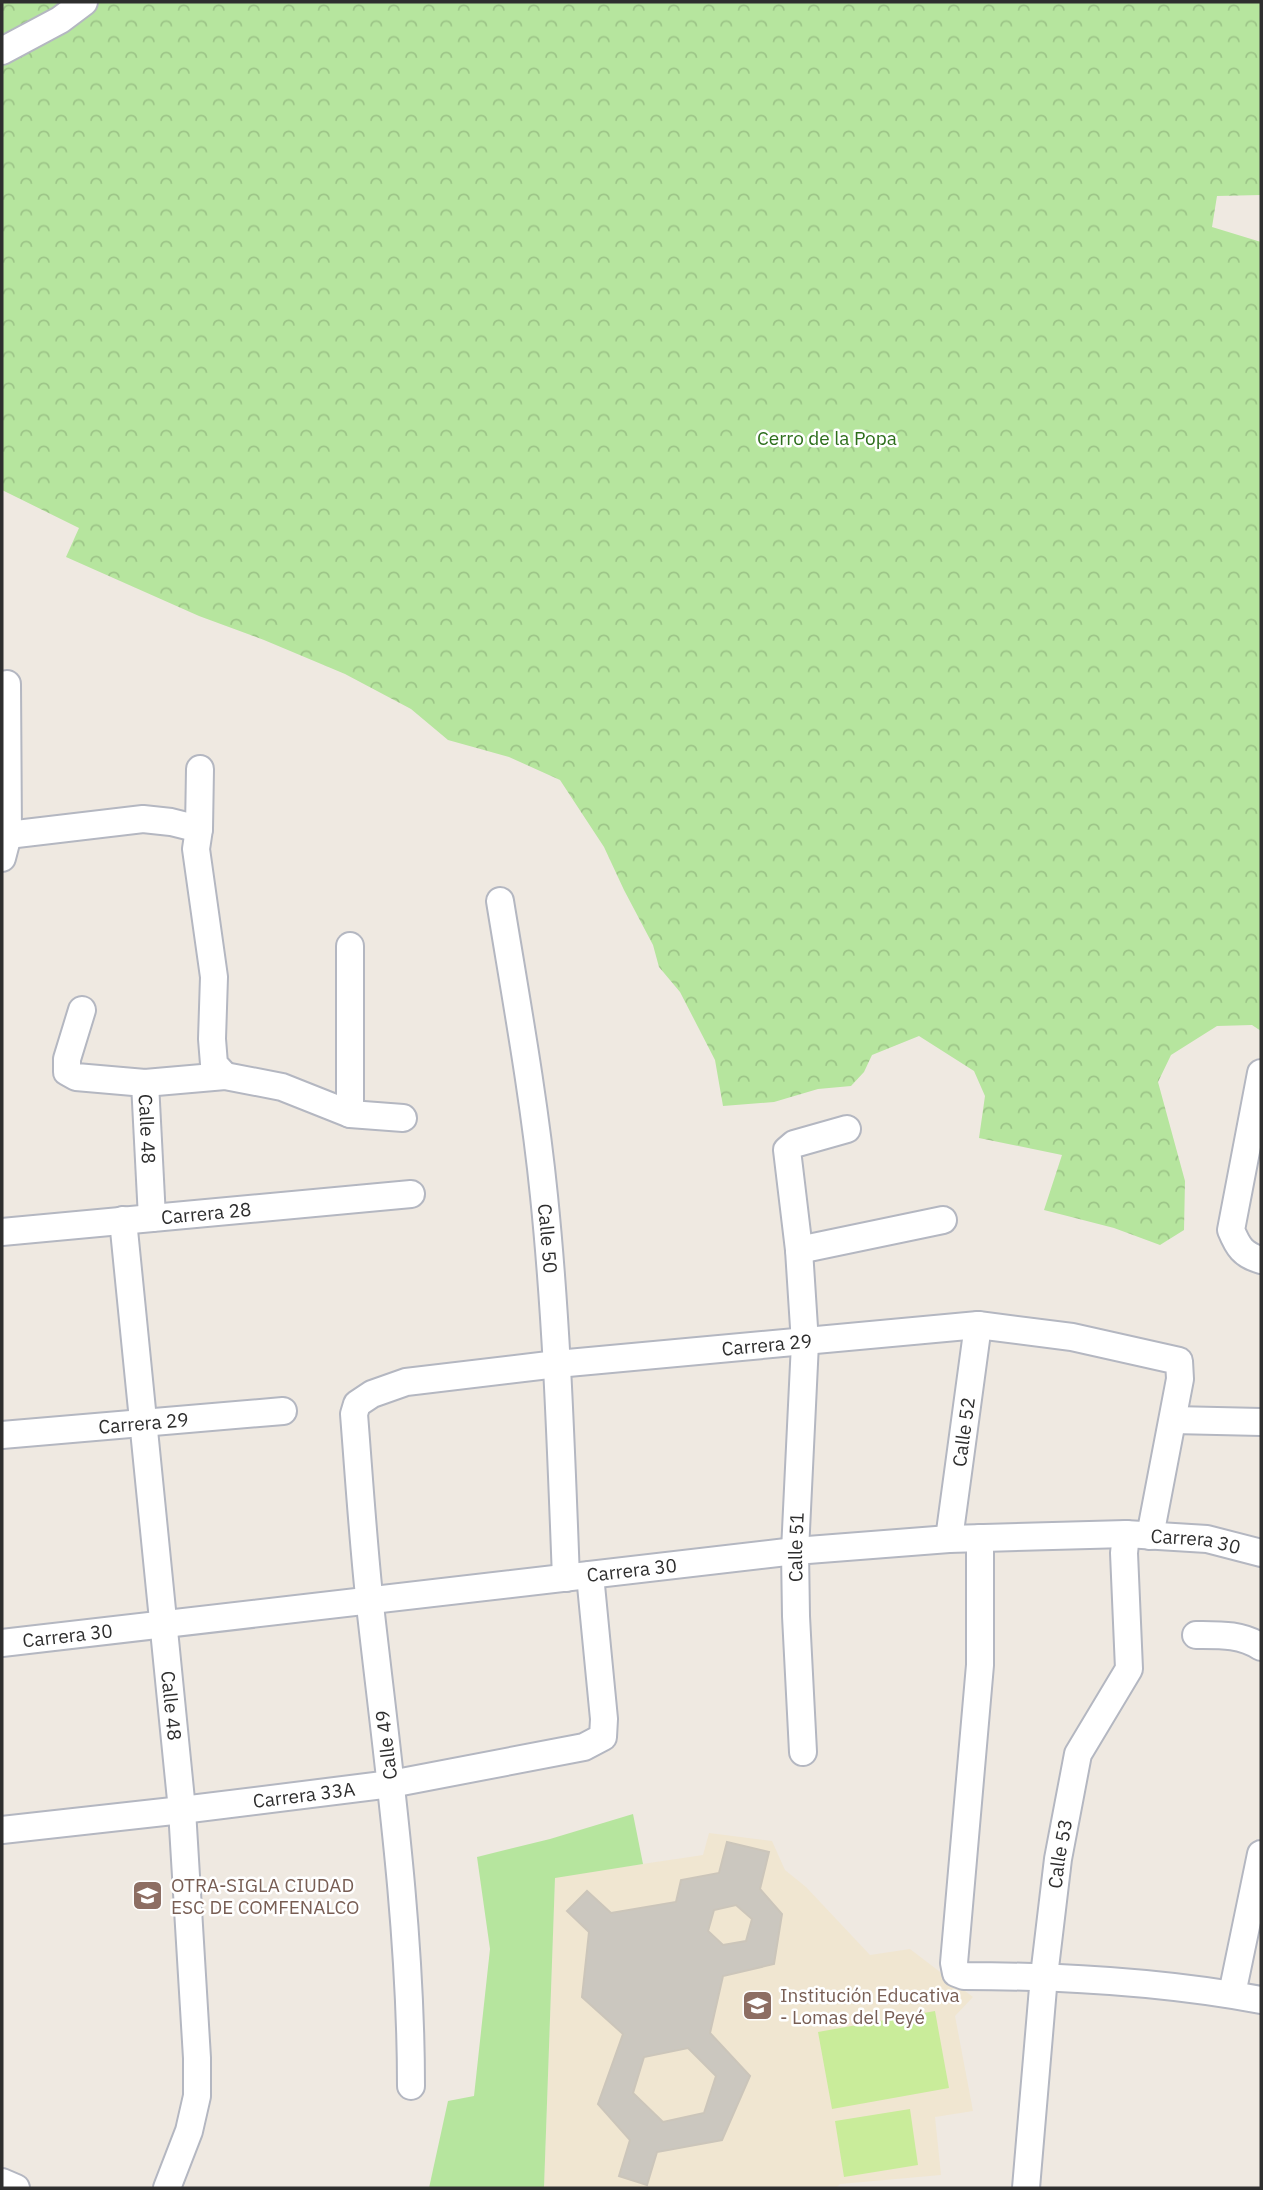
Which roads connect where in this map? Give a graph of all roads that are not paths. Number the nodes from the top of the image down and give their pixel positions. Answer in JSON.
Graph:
{"nodes":[{"id":1,"x":84,"y":2,"type":"edge"},
{"id":2,"x":2,"y":51,"type":"edge"},
{"id":3,"x":7,"y":684,"type":"dead end"},
{"id":4,"x":200,"y":769,"type":"dead end"},
{"id":5,"x":199,"y":829,"type":"junction"},
{"id":6,"x":5,"y":846,"type":"edge"},
{"id":7,"x":500,"y":901,"type":"dead end"},
{"id":8,"x":350,"y":946,"type":"dead end"},
{"id":9,"x":82,"y":1010,"type":"dead end"},
{"id":10,"x":225,"y":1076,"type":"junction"},
{"id":11,"x":145,"y":1083,"type":"junction"},
{"id":12,"x":1259,"y":1090,"type":"edge"},
{"id":13,"x":350,"y":1114,"type":"junction"},
{"id":14,"x":403,"y":1118,"type":"dead end"},
{"id":15,"x":847,"y":1129,"type":"dead end"},
{"id":16,"x":411,"y":1194,"type":"dead end"},
{"id":17,"x":152,"y":1218,"type":"junction"},
{"id":18,"x":122,"y":1220,"type":"junction"},
{"id":19,"x":943,"y":1220,"type":"dead end"},
{"id":20,"x":2,"y":1232,"type":"edge"},
{"id":21,"x":799,"y":1250,"type":"junction"},
{"id":22,"x":1261,"y":1260,"type":"edge"},
{"id":23,"x":978,"y":1325,"type":"junction"},
{"id":24,"x":805,"y":1343,"type":"junction"},
{"id":25,"x":1179,"y":1361,"type":"joint"},
{"id":26,"x":557,"y":1364,"type":"junction"},
{"id":27,"x":357,"y":1404,"type":"joint"},
{"id":28,"x":283,"y":1411,"type":"dead end"},
{"id":29,"x":1173,"y":1420,"type":"junction"},
{"id":30,"x":144,"y":1422,"type":"junction"},
{"id":31,"x":1261,"y":1422,"type":"edge"},
{"id":32,"x":2,"y":1435,"type":"edge"},
{"id":33,"x":1138,"y":1535,"type":"junction"},
{"id":34,"x":980,"y":1538,"type":"junction"},
{"id":35,"x":949,"y":1539,"type":"junction"},
{"id":36,"x":795,"y":1551,"type":"junction"},
{"id":37,"x":1261,"y":1553,"type":"edge"},
{"id":38,"x":578,"y":1576,"type":"junction"},
{"id":39,"x":369,"y":1601,"type":"junction"},
{"id":40,"x":164,"y":1625,"type":"junction"},
{"id":41,"x":1196,"y":1635,"type":"dead end"},
{"id":42,"x":2,"y":1643,"type":"edge"},
{"id":43,"x":1261,"y":1647,"type":"edge"},
{"id":44,"x":603,"y":1737,"type":"joint"},
{"id":45,"x":803,"y":1752,"type":"dead end"},
{"id":46,"x":391,"y":1784,"type":"junction"},
{"id":47,"x":182,"y":1810,"type":"junction"},
{"id":48,"x":2,"y":1830,"type":"edge"},
{"id":49,"x":1261,"y":1854,"type":"edge"},
{"id":50,"x":1044,"y":1976,"type":"junction"},
{"id":51,"x":1232,"y":1994,"type":"junction"},
{"id":52,"x":1261,"y":2000,"type":"edge"},
{"id":53,"x":411,"y":2086,"type":"dead end"},
{"id":54,"x":2,"y":2182,"type":"edge"},
{"id":55,"x":16,"y":2188,"type":"edge"},
{"id":56,"x":166,"y":2188,"type":"edge"},
{"id":57,"x":1026,"y":2188,"type":"edge"}],
"edges":[{"from":1,"to":2,"type":"street"},
{"from":3,"to":6,"type":"street"},
{"from":4,"to":5,"type":"street"},
{"from":5,"to":6,"type":"street"},
{"from":5,"to":10,"type":"street"},
{"from":7,"to":26,"type":"street","name":"Calle 50"},
{"from":8,"to":13,"type":"street"},
{"from":9,"to":11,"type":"street"},
{"from":10,"to":11,"type":"street"},
{"from":10,"to":13,"type":"street"},
{"from":11,"to":17,"type":"street","name":"Calle 48"},
{"from":12,"to":22,"type":"street"},
{"from":13,"to":14,"type":"street"},
{"from":15,"to":21,"type":"street","name":"Calle 51"},
{"from":16,"to":17,"type":"street","name":"Carrera 28"},
{"from":17,"to":18,"type":"street","name":"Carrera 28"},
{"from":18,"to":20,"type":"street","name":"Carrera 28"},
{"from":18,"to":30,"type":"street","name":"Calle 48"},
{"from":19,"to":21,"type":"street"},
{"from":21,"to":24,"type":"street","name":"Calle 51"},
{"from":23,"to":24,"type":"street","name":"Carrera 29"},
{"from":23,"to":25,"type":"street","name":"Carrera 29"},
{"from":23,"to":35,"type":"street","name":"Calle 52"},
{"from":24,"to":26,"type":"street","name":"Carrera 29"},
{"from":24,"to":36,"type":"street","name":"Calle 51"},
{"from":25,"to":29,"type":"street","name":"Calle 53"},
{"from":26,"to":27,"type":"street","name":"Carrera 29"},
{"from":26,"to":38,"type":"street","name":"Calle 50"},
{"from":27,"to":39,"type":"street","name":"Calle 49"},
{"from":28,"to":30,"type":"street","name":"Carrera 29"},
{"from":29,"to":31,"type":"street"},
{"from":29,"to":33,"type":"street","name":"Calle 53"},
{"from":30,"to":32,"type":"street","name":"Carrera 29"},
{"from":30,"to":40,"type":"street","name":"Calle 48"},
{"from":33,"to":34,"type":"street","name":"Carrera 30"},
{"from":33,"to":37,"type":"street","name":"Carrera 30"},
{"from":33,"to":50,"type":"street","name":"Calle 53"},
{"from":34,"to":35,"type":"street","name":"Carrera 30"},
{"from":34,"to":50,"type":"street"},
{"from":35,"to":36,"type":"street","name":"Carrera 30"},
{"from":36,"to":38,"type":"street","name":"Carrera 30"},
{"from":36,"to":45,"type":"street","name":"Calle 51"},
{"from":38,"to":39,"type":"street","name":"Carrera 30"},
{"from":38,"to":44,"type":"street","name":"Calle 50"},
{"from":39,"to":40,"type":"street","name":"Carrera 30"},
{"from":39,"to":46,"type":"street","name":"Calle 49"},
{"from":40,"to":42,"type":"street","name":"Carrera 30"},
{"from":40,"to":47,"type":"street","name":"Calle 48"},
{"from":41,"to":43,"type":"street"},
{"from":44,"to":46,"type":"street","name":"Carrera 33A"},
{"from":46,"to":47,"type":"street","name":"Carrera 33A"},
{"from":46,"to":53,"type":"street","name":"Calle 49"},
{"from":47,"to":48,"type":"street","name":"Carrera 33A"},
{"from":47,"to":56,"type":"street","name":"Calle 48"},
{"from":49,"to":51,"type":"street"},
{"from":50,"to":51,"type":"street"},
{"from":50,"to":57,"type":"street","name":"Calle 53"},
{"from":51,"to":52,"type":"street"},
{"from":54,"to":55,"type":"street"}]}
